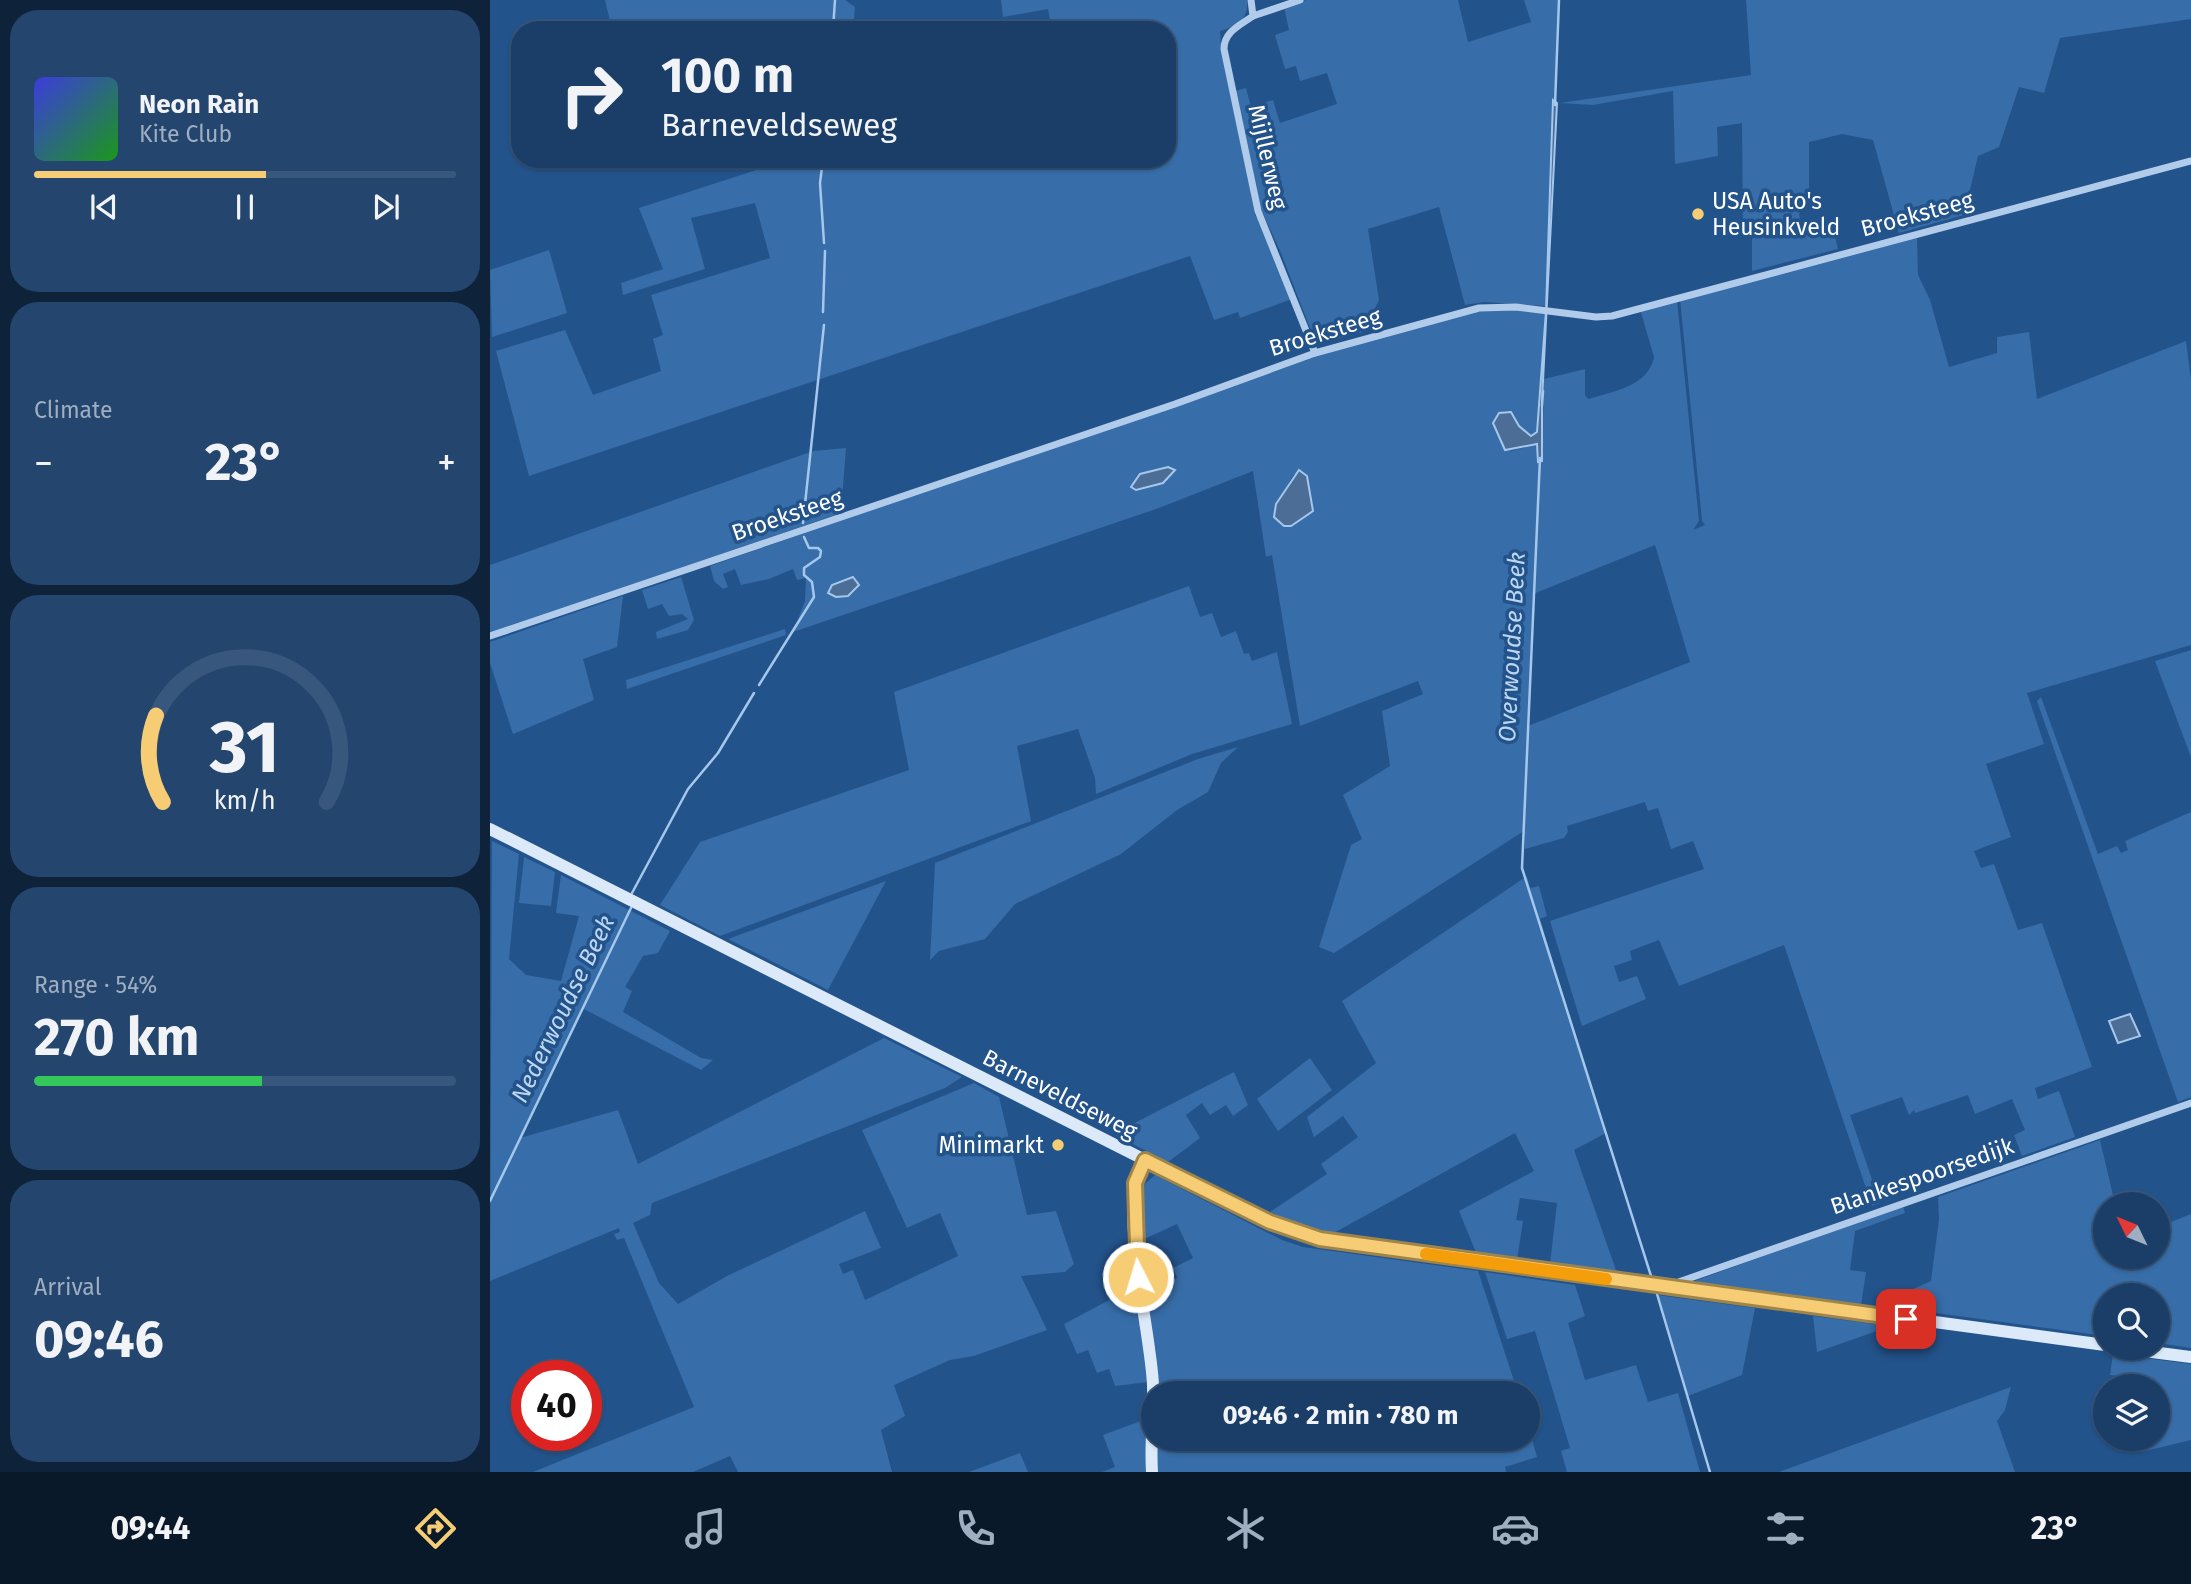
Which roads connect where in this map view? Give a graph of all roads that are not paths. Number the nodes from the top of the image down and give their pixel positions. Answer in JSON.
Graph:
{"nodes":[{"id":1,"x":1251,"y":0,"type":"edge"},
{"id":2,"x":1300,"y":0,"type":"edge"},
{"id":3,"x":1252,"y":16,"type":"junction"},
{"id":4,"x":2191,"y":161,"type":"edge"},
{"id":5,"x":1315,"y":353,"type":"junction"},
{"id":6,"x":490,"y":636,"type":"edge"},
{"id":7,"x":490,"y":829,"type":"edge"},
{"id":8,"x":2191,"y":1102,"type":"edge"},
{"id":9,"x":1145,"y":1160,"type":"junction"},
{"id":10,"x":1667,"y":1287,"type":"junction"},
{"id":11,"x":2093,"y":1343,"type":"edge"},
{"id":12,"x":2170,"y":1354,"type":"edge"},
{"id":13,"x":2191,"y":1357,"type":"edge"},
{"id":14,"x":1152,"y":1472,"type":"edge"}],
"edges":[{"from":1,"to":3,"type":"street"},
{"from":2,"to":3,"type":"street","name":"Mijllerweg"},
{"from":3,"to":5,"type":"street","name":"Mijllerweg"},
{"from":4,"to":5,"type":"street","name":"Broeksteeg"},
{"from":5,"to":6,"type":"street","name":"Broeksteeg"},
{"from":7,"to":9,"type":"main road","name":"Barneveldseweg"},
{"from":8,"to":10,"type":"street","name":"Blankespoorsedijk"},
{"from":9,"to":10,"type":"main road","name":"Barneveldseweg"},
{"from":9,"to":14,"type":"main road"},
{"from":10,"to":11,"type":"main road","name":"Barneveldseweg"},
{"from":12,"to":13,"type":"main road"}]}
